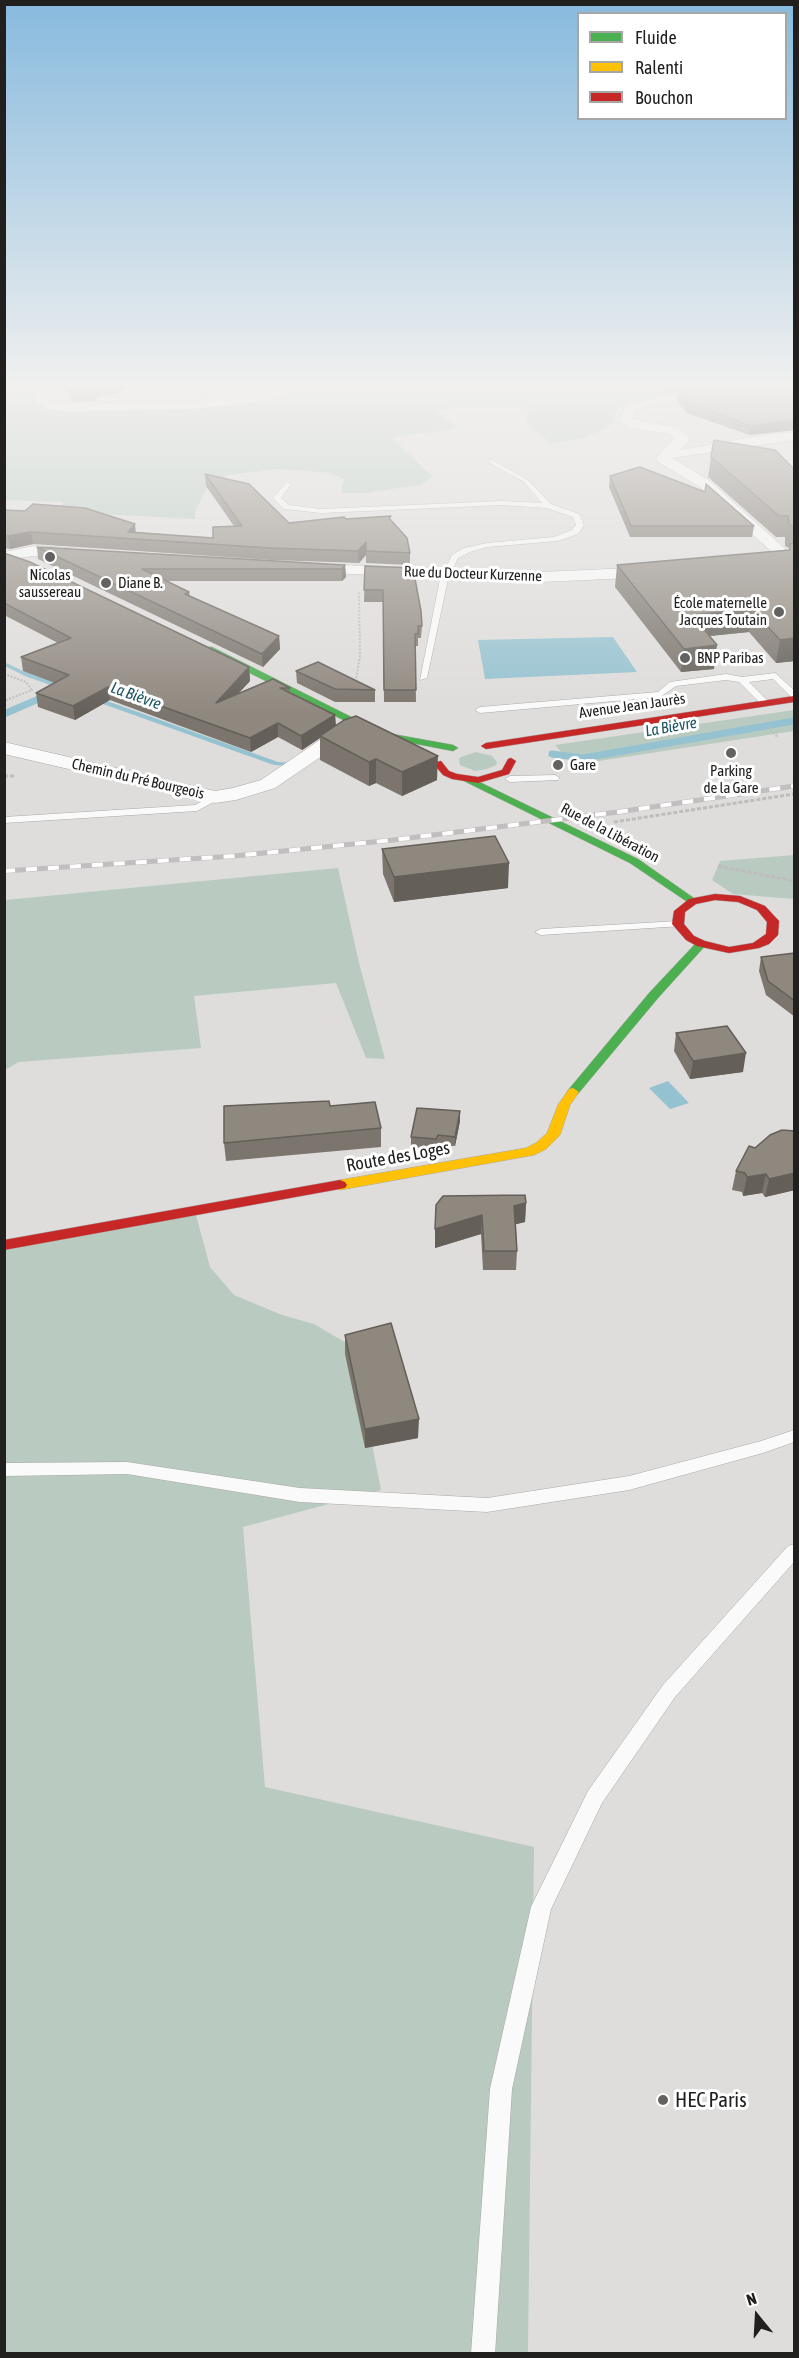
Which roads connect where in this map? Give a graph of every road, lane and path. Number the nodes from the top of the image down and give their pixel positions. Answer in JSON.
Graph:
{"nodes":[{"id":1,"x":280,"y":494,"type":"edge"},
{"id":2,"x":537,"y":494,"type":"edge"},
{"id":3,"x":717,"y":494,"type":"edge"},
{"id":4,"x":548,"y":506,"type":"junction"},
{"id":5,"x":94,"y":555,"type":"edge"},
{"id":6,"x":5,"y":556,"type":"edge"},
{"id":7,"x":791,"y":558,"type":"edge"},
{"id":8,"x":766,"y":561,"type":"edge"},
{"id":9,"x":33,"y":566,"type":"edge"},
{"id":10,"x":293,"y":568,"type":"edge"},
{"id":11,"x":358,"y":571,"type":"junction"},
{"id":12,"x":663,"y":571,"type":"edge"},
{"id":13,"x":447,"y":574,"type":"junction"},
{"id":14,"x":194,"y":642,"type":"edge"},
{"id":15,"x":4,"y":674,"type":"edge"},
{"id":16,"x":423,"y":678,"type":"dead end"},
{"id":17,"x":742,"y":680,"type":"junction"},
{"id":18,"x":355,"y":687,"type":"edge"},
{"id":19,"x":794,"y":695,"type":"edge"},
{"id":20,"x":762,"y":700,"type":"junction"},
{"id":21,"x":4,"y":701,"type":"edge"},
{"id":22,"x":480,"y":710,"type":"dead end"},
{"id":23,"x":371,"y":730,"type":"junction"},
{"id":24,"x":562,"y":733,"type":"junction"},
{"id":25,"x":468,"y":746,"type":"junction"},
{"id":26,"x":4,"y":748,"type":"edge"},
{"id":27,"x":428,"y":759,"type":"junction"},
{"id":28,"x":509,"y":770,"type":"junction"},
{"id":29,"x":555,"y":778,"type":"dead end"},
{"id":30,"x":467,"y":779,"type":"junction"},
{"id":31,"x":795,"y":794,"type":"edge"},
{"id":32,"x":215,"y":797,"type":"junction"},
{"id":33,"x":541,"y":816,"type":"junction"},
{"id":34,"x":4,"y":820,"type":"edge"},
{"id":35,"x":610,"y":822,"type":"dead end"},
{"id":36,"x":718,"y":866,"type":"dead end"},
{"id":37,"x":795,"y":881,"type":"edge"},
{"id":38,"x":693,"y":901,"type":"junction"},
{"id":39,"x":678,"y":924,"type":"junction"},
{"id":40,"x":542,"y":932,"type":"dead end"},
{"id":41,"x":702,"y":944,"type":"junction"},
{"id":42,"x":4,"y":1245,"type":"edge"},
{"id":43,"x":795,"y":1436,"type":"edge"},
{"id":44,"x":4,"y":1470,"type":"edge"},
{"id":45,"x":795,"y":1551,"type":"edge"},
{"id":46,"x":483,"y":2354,"type":"edge"}],
"edges":[{"from":1,"to":4,"type":"lane"},
{"from":2,"to":4,"type":"lane"},
{"from":3,"to":7,"type":"street"},
{"from":4,"to":13,"type":"lane"},
{"from":5,"to":6,"type":"street"},
{"from":6,"to":9,"type":"main road"},
{"from":7,"to":8,"type":"street"},
{"from":10,"to":11,"type":"street","name":"Rue du Docteur Kurzenne"},
{"from":11,"to":13,"type":"street","name":"Rue du Docteur Kurzenne"},
{"from":11,"to":18,"type":"path"},
{"from":12,"to":13,"type":"street","name":"Rue du Docteur Kurzenne"},
{"from":13,"to":16,"type":"lane"},
{"from":14,"to":23,"type":"main road"},
{"from":15,"to":21,"type":"path"},
{"from":17,"to":19,"type":"lane"},
{"from":17,"to":20,"type":"lane"},
{"from":17,"to":22,"type":"lane"},
{"from":19,"to":20,"type":"main road","name":"Avenue Jean Jaurès"},
{"from":20,"to":24,"type":"main road","name":"Avenue Jean Jaurès"},
{"from":23,"to":25,"type":"main road"},
{"from":23,"to":27,"type":"main road"},
{"from":23,"to":32,"type":"street","name":"Chemin du Pré Bourgeois"},
{"from":24,"to":25,"type":"main road","name":"Avenue Jean Jaurès"},
{"from":24,"to":28,"type":"main road"},
{"from":25,"to":27,"type":"main road"},
{"from":25,"to":28,"type":"main road","name":"Rue de la Libération"},
{"from":26,"to":32,"type":"street","name":"Chemin du Pré Bourgeois"},
{"from":27,"to":30,"type":"main road","name":"Rue de la Libération"},
{"from":28,"to":29,"type":"lane"},
{"from":28,"to":30,"type":"main road"},
{"from":28,"to":33,"type":"main road","name":"Rue de la Libération"},
{"from":30,"to":33,"type":"main road","name":"Rue de la Libération"},
{"from":31,"to":35,"type":"path"},
{"from":32,"to":34,"type":"lane"},
{"from":33,"to":38,"type":"main road","name":"Rue de la Libération"},
{"from":36,"to":37,"type":"path"},
{"from":38,"to":39,"type":"main road"},
{"from":38,"to":41,"type":"main road"},
{"from":39,"to":40,"type":"lane"},
{"from":39,"to":41,"type":"main road"},
{"from":41,"to":42,"type":"main road","name":"Route des Loges"},
{"from":43,"to":44,"type":"lane"},
{"from":45,"to":46,"type":"lane"}]}
